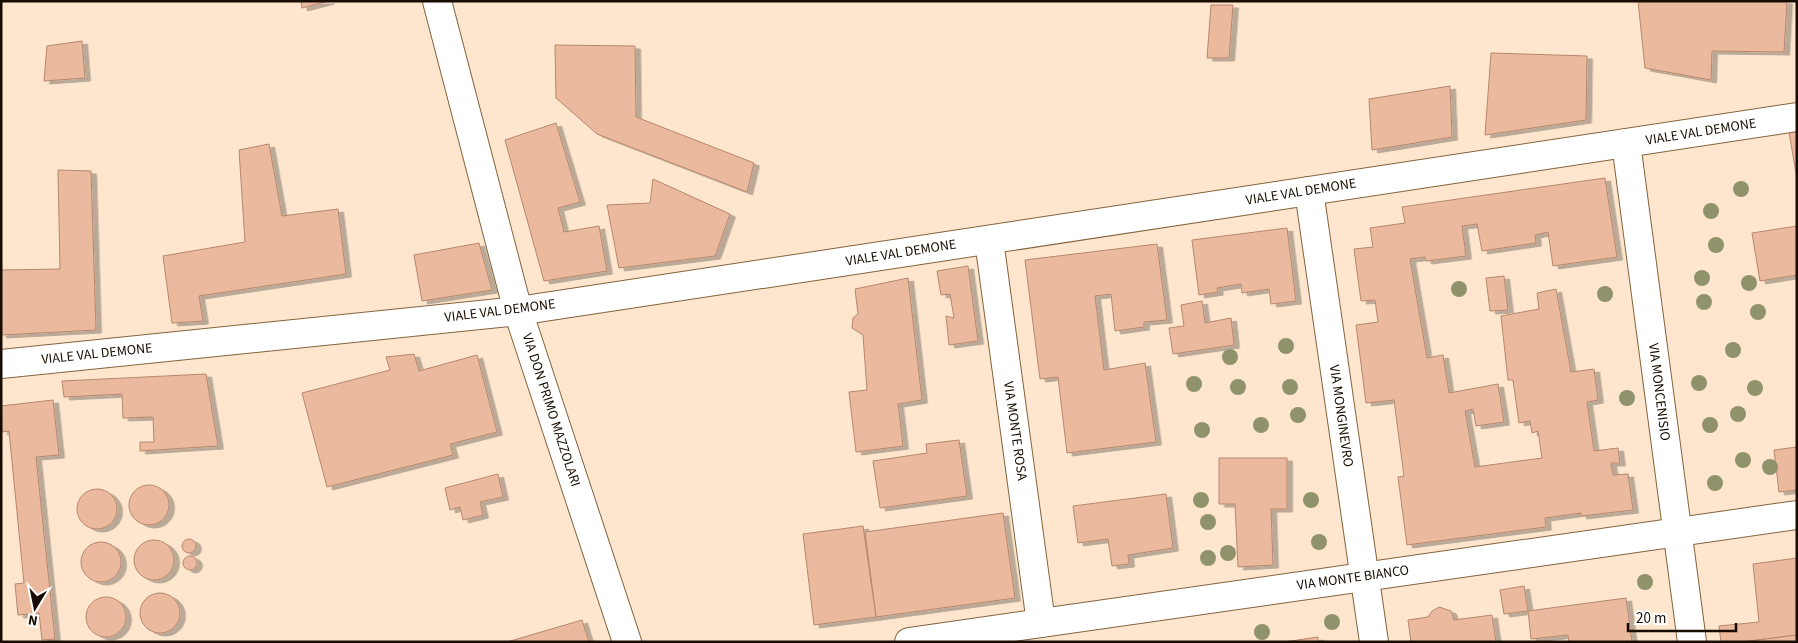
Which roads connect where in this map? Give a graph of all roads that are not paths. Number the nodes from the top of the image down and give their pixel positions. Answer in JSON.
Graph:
{"nodes":[{"id":1,"x":437,"y":1,"type":"edge"},
{"id":2,"x":1797,"y":117,"type":"edge"},
{"id":3,"x":1626,"y":143,"type":"junction"},
{"id":4,"x":1308,"y":191,"type":"junction"},
{"id":5,"x":989,"y":240,"type":"junction"},
{"id":6,"x":518,"y":310,"type":"junction"},
{"id":7,"x":1,"y":364,"type":"edge"},
{"id":8,"x":1797,"y":515,"type":"edge"},
{"id":9,"x":1677,"y":532,"type":"junction"},
{"id":10,"x":1365,"y":577,"type":"junction"},
{"id":11,"x":1041,"y":623,"type":"junction"},
{"id":12,"x":627,"y":642,"type":"edge"},
{"id":13,"x":909,"y":642,"type":"edge"},
{"id":14,"x":1374,"y":642,"type":"edge"},
{"id":15,"x":1692,"y":642,"type":"edge"}],
"edges":[{"from":1,"to":6,"type":"street","name":"VIA DON PRIMO MAZZOLARI"},
{"from":2,"to":3,"type":"street","name":"VIALE VAL DEMONE"},
{"from":3,"to":4,"type":"street","name":"VIALE VAL DEMONE"},
{"from":3,"to":9,"type":"street","name":"VIA MONCENISIO"},
{"from":4,"to":5,"type":"street","name":"VIALE VAL DEMONE"},
{"from":4,"to":10,"type":"street","name":"VIA MONGINEVRO"},
{"from":5,"to":6,"type":"street","name":"VIALE VAL DEMONE"},
{"from":5,"to":11,"type":"street","name":"VIA MONTE ROSA"},
{"from":6,"to":7,"type":"street","name":"VIALE VAL DEMONE"},
{"from":6,"to":12,"type":"street","name":"VIA DON PRIMO MAZZOLARI"},
{"from":8,"to":9,"type":"street","name":"VIA MONTE BIANCO"},
{"from":9,"to":10,"type":"street","name":"VIA MONTE BIANCO"},
{"from":9,"to":15,"type":"street","name":"VIA MONCENISIO"},
{"from":10,"to":11,"type":"street","name":"VIA MONTE BIANCO"},
{"from":10,"to":14,"type":"street","name":"VIA MONGINEVRO"},
{"from":11,"to":13,"type":"street","name":"VIA MONTE BIANCO"}]}
